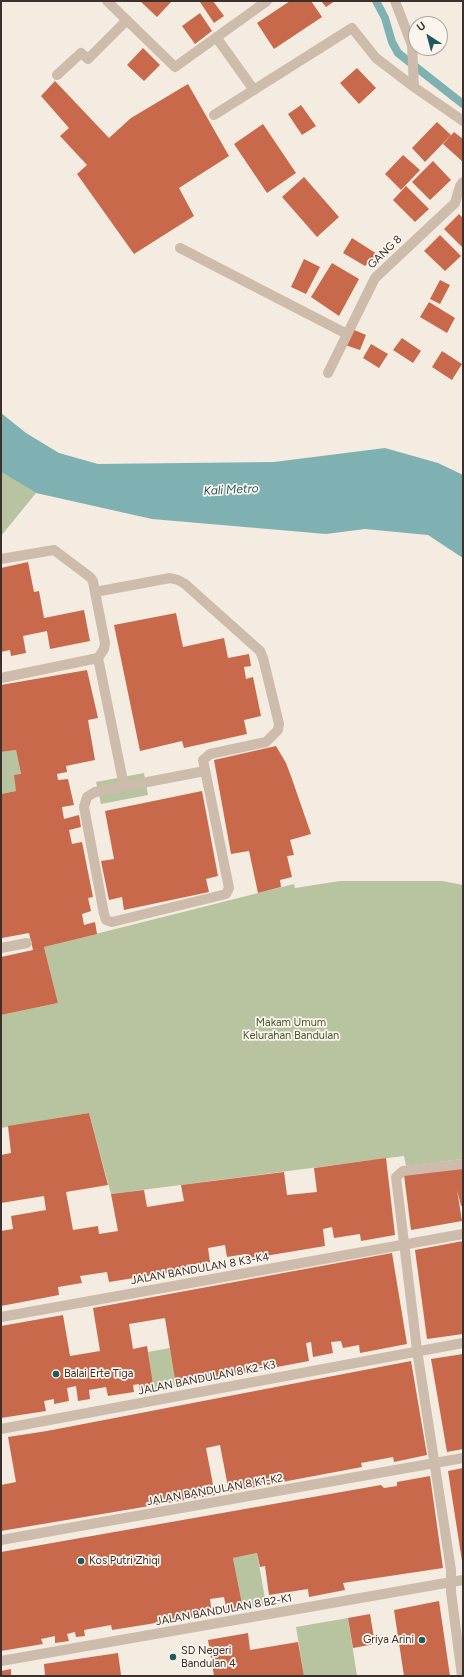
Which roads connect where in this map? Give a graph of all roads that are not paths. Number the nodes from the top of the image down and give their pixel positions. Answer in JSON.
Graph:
{"nodes":[{"id":1,"x":107,"y":1,"type":"edge"},
{"id":2,"x":268,"y":1,"type":"edge"},
{"id":3,"x":394,"y":1,"type":"edge"},
{"id":4,"x":127,"y":20,"type":"junction"},
{"id":5,"x":216,"y":37,"type":"junction"},
{"id":6,"x":57,"y":75,"type":"dead end"},
{"id":7,"x":414,"y":87,"type":"junction"},
{"id":8,"x":254,"y":90,"type":"junction"},
{"id":9,"x":214,"y":115,"type":"dead end"},
{"id":10,"x":463,"y":121,"type":"edge"},
{"id":11,"x":463,"y":182,"type":"edge"},
{"id":12,"x":180,"y":248,"type":"dead end"},
{"id":13,"x":347,"y":334,"type":"junction"},
{"id":14,"x":328,"y":373,"type":"dead end"},
{"id":15,"x":1,"y":560,"type":"edge"},
{"id":16,"x":95,"y":592,"type":"junction"},
{"id":17,"x":98,"y":658,"type":"junction"},
{"id":18,"x":1,"y":678,"type":"edge"},
{"id":19,"x":205,"y":771,"type":"junction"},
{"id":20,"x":124,"y":786,"type":"junction"},
{"id":21,"x":27,"y":943,"type":"dead end"},
{"id":22,"x":1,"y":948,"type":"edge"},
{"id":23,"x":463,"y":1164,"type":"edge"},
{"id":24,"x":463,"y":1234,"type":"edge"},
{"id":25,"x":404,"y":1244,"type":"junction"},
{"id":26,"x":1,"y":1317,"type":"edge"},
{"id":27,"x":463,"y":1343,"type":"edge"},
{"id":28,"x":417,"y":1350,"type":"junction"},
{"id":29,"x":1,"y":1429,"type":"edge"},
{"id":30,"x":463,"y":1458,"type":"edge"},
{"id":31,"x":434,"y":1463,"type":"junction"},
{"id":32,"x":1,"y":1540,"type":"edge"},
{"id":33,"x":463,"y":1580,"type":"edge"},
{"id":34,"x":450,"y":1583,"type":"junction"},
{"id":35,"x":1,"y":1661,"type":"edge"},
{"id":36,"x":462,"y":1676,"type":"edge"}],
"edges":[{"from":1,"to":4,"type":"street"},
{"from":2,"to":5,"type":"street"},
{"from":3,"to":7,"type":"street"},
{"from":4,"to":5,"type":"street"},
{"from":4,"to":6,"type":"street"},
{"from":5,"to":8,"type":"street"},
{"from":7,"to":8,"type":"street"},
{"from":7,"to":10,"type":"street"},
{"from":8,"to":9,"type":"street"},
{"from":11,"to":13,"type":"street","name":"GANG 8"},
{"from":12,"to":13,"type":"street"},
{"from":13,"to":14,"type":"street","name":"GANG 8"},
{"from":15,"to":16,"type":"street"},
{"from":16,"to":17,"type":"street"},
{"from":16,"to":19,"type":"street"},
{"from":17,"to":18,"type":"street"},
{"from":17,"to":20,"type":"street"},
{"from":19,"to":20,"type":"street"},
{"from":19,"to":20,"type":"street"},
{"from":21,"to":22,"type":"street"},
{"from":23,"to":25,"type":"street"},
{"from":24,"to":25,"type":"street","name":"JALAN BANDULAN 8 K3-K4"},
{"from":25,"to":26,"type":"street","name":"JALAN BANDULAN 8 K3-K4"},
{"from":25,"to":28,"type":"street"},
{"from":27,"to":28,"type":"street","name":"JALAN BANDULAN 8 K2-K3"},
{"from":28,"to":29,"type":"street","name":"JALAN BANDULAN 8 K2-K3"},
{"from":28,"to":31,"type":"street"},
{"from":30,"to":31,"type":"street","name":"JALAN BANDULAN 8 K1-K2"},
{"from":31,"to":32,"type":"street","name":"JALAN BANDULAN 8 K1-K2"},
{"from":31,"to":34,"type":"street"},
{"from":33,"to":34,"type":"street","name":"JALAN BANDULAN 8 B2-K1"},
{"from":34,"to":35,"type":"street","name":"JALAN BANDULAN 8 B2-K1"},
{"from":34,"to":36,"type":"street"}]}
